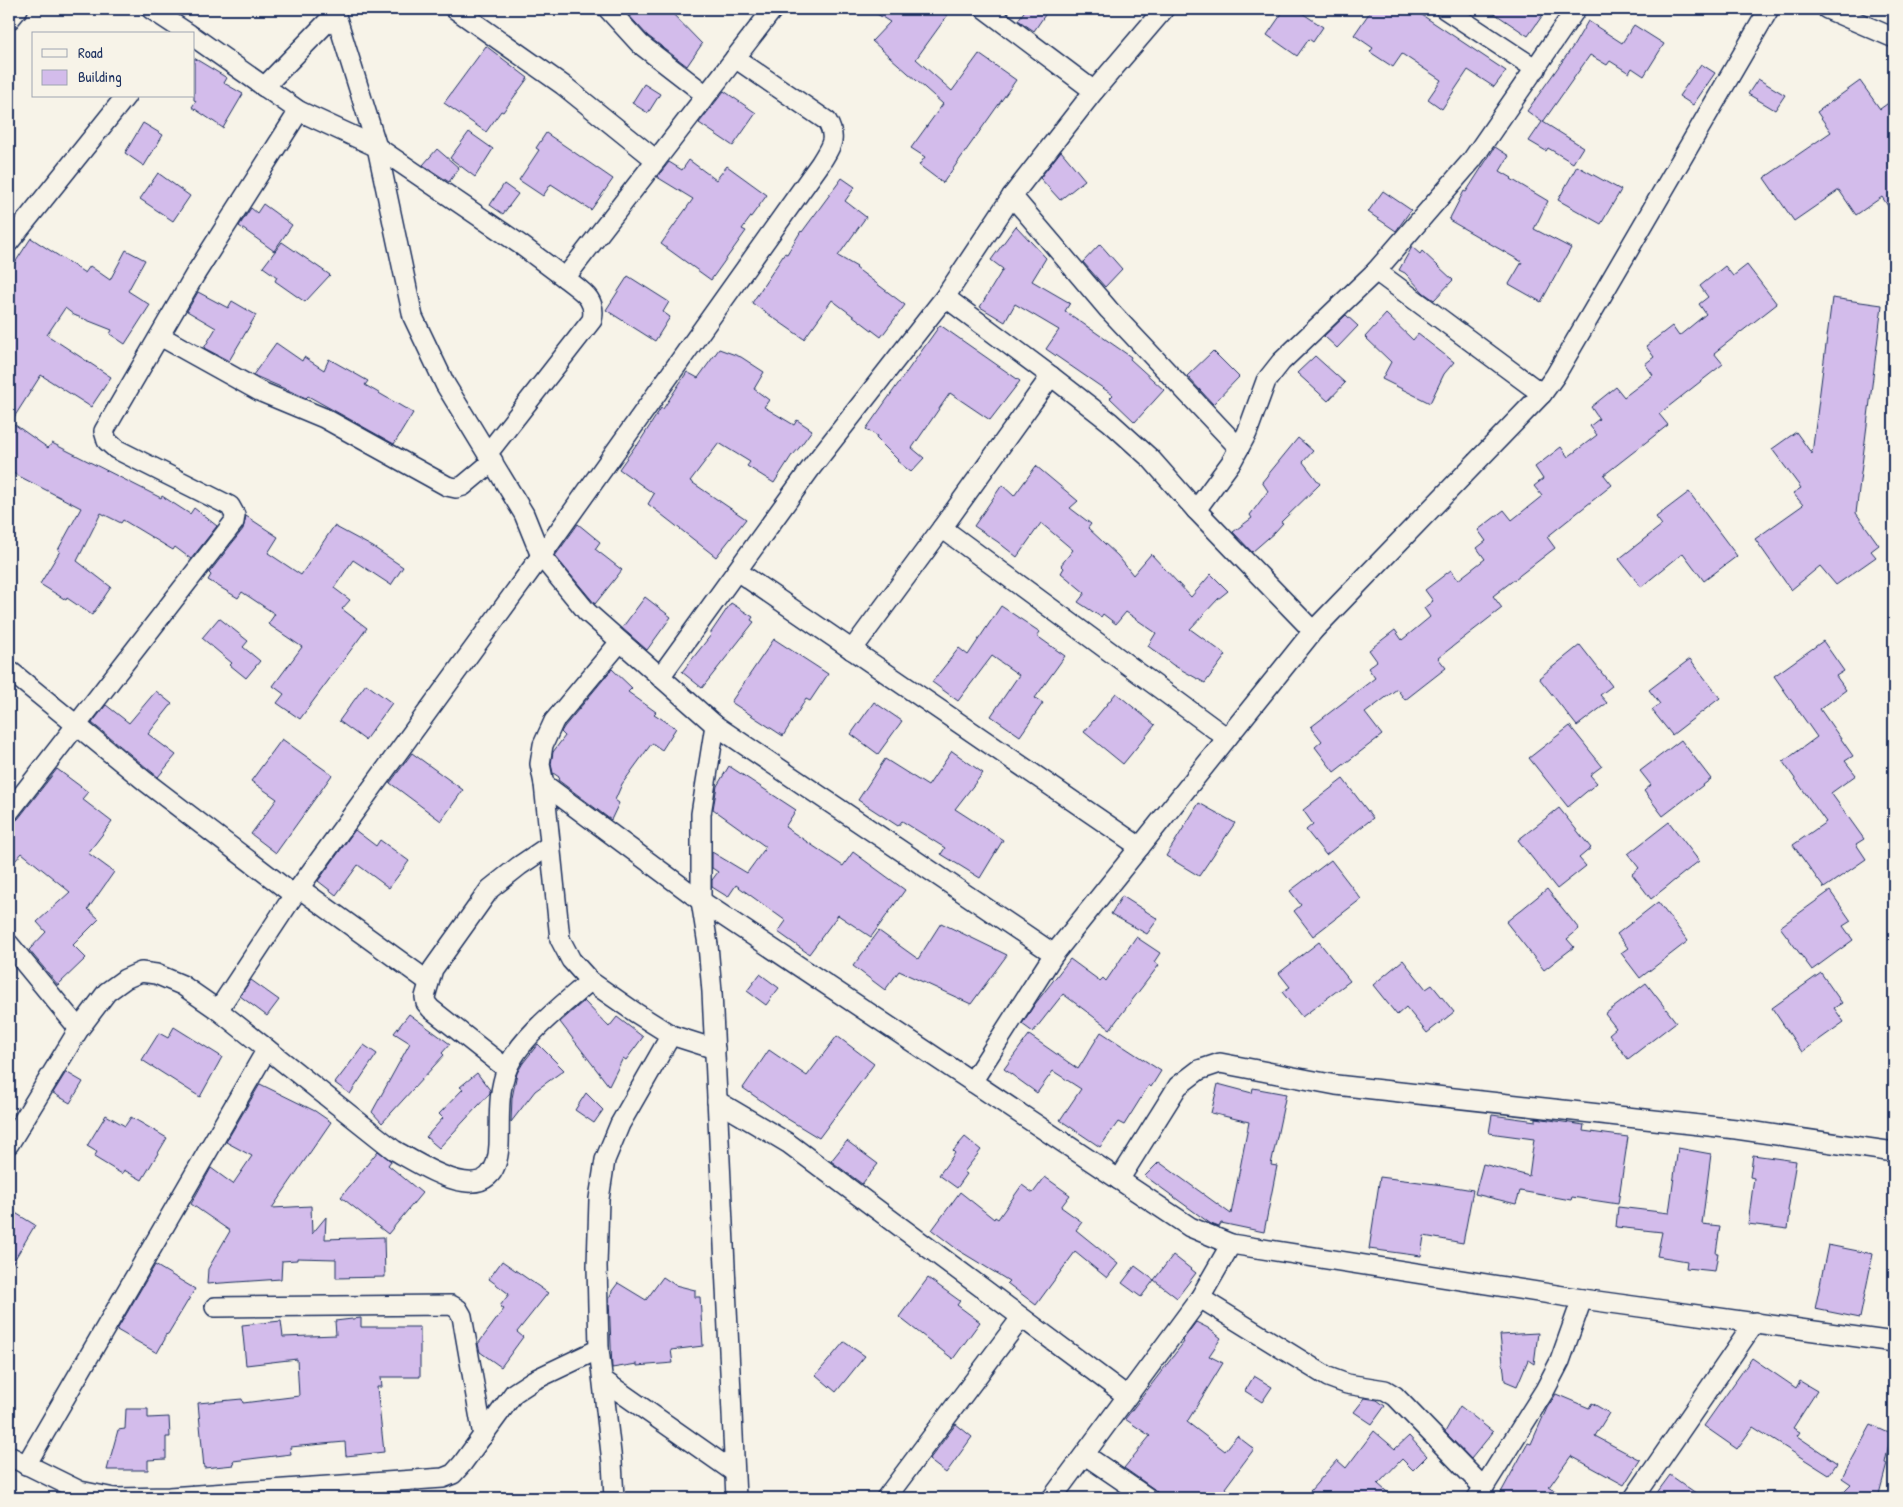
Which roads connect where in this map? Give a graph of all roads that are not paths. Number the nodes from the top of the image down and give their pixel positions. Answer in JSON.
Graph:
{"nodes":[{"id":1,"x":18,"y":9,"type":"edge"},
{"id":2,"x":152,"y":9,"type":"edge"},
{"id":3,"x":455,"y":9,"type":"edge"},
{"id":4,"x":608,"y":9,"type":"edge"},
{"id":5,"x":773,"y":9,"type":"edge"},
{"id":6,"x":985,"y":9,"type":"edge"},
{"id":7,"x":1164,"y":9,"type":"edge"},
{"id":8,"x":1446,"y":9,"type":"edge"},
{"id":9,"x":1576,"y":9,"type":"edge"},
{"id":10,"x":1769,"y":9,"type":"edge"},
{"id":11,"x":1826,"y":9,"type":"edge"},
{"id":12,"x":334,"y":11,"type":"edge"},
{"id":13,"x":9,"y":20,"type":"edge"},
{"id":14,"x":184,"y":32,"type":"edge"},
{"id":15,"x":1894,"y":38,"type":"edge"},
{"id":16,"x":195,"y":40,"type":"edge"},
{"id":17,"x":735,"y":58,"type":"junction"},
{"id":18,"x":1536,"y":68,"type":"junction"},
{"id":19,"x":264,"y":87,"type":"junction"},
{"id":20,"x":1094,"y":91,"type":"junction"},
{"id":21,"x":706,"y":95,"type":"junction"},
{"id":22,"x":124,"y":98,"type":"edge"},
{"id":23,"x":299,"y":111,"type":"junction"},
{"id":24,"x":377,"y":148,"type":"junction"},
{"id":25,"x":656,"y":160,"type":"junction"},
{"id":26,"x":1012,"y":196,"type":"junction"},
{"id":27,"x":9,"y":242,"type":"edge"},
{"id":28,"x":1376,"y":271,"type":"junction"},
{"id":29,"x":565,"y":278,"type":"junction"},
{"id":30,"x":945,"y":297,"type":"junction"},
{"id":31,"x":160,"y":336,"type":"junction"},
{"id":32,"x":1051,"y":376,"type":"junction"},
{"id":33,"x":1542,"y":394,"type":"junction"},
{"id":34,"x":1239,"y":448,"type":"junction"},
{"id":35,"x":491,"y":457,"type":"junction"},
{"id":36,"x":1196,"y":510,"type":"junction"},
{"id":37,"x":942,"y":528,"type":"junction"},
{"id":38,"x":541,"y":556,"type":"junction"},
{"id":39,"x":737,"y":571,"type":"junction"},
{"id":40,"x":1313,"y":631,"type":"junction"},
{"id":41,"x":620,"y":642,"type":"junction"},
{"id":42,"x":852,"y":650,"type":"junction"},
{"id":43,"x":9,"y":670,"type":"edge"},
{"id":44,"x":660,"y":677,"type":"junction"},
{"id":45,"x":715,"y":724,"type":"junction"},
{"id":46,"x":76,"y":726,"type":"junction"},
{"id":47,"x":1227,"y":738,"type":"junction"},
{"id":48,"x":544,"y":784,"type":"junction"},
{"id":49,"x":9,"y":812,"type":"edge"},
{"id":50,"x":550,"y":845,"type":"junction"},
{"id":51,"x":1140,"y":846,"type":"junction"},
{"id":52,"x":296,"y":892,"type":"junction"},
{"id":53,"x":700,"y":901,"type":"junction"},
{"id":54,"x":9,"y":944,"type":"edge"},
{"id":55,"x":1054,"y":954,"type":"junction"},
{"id":56,"x":590,"y":981,"type":"junction"},
{"id":57,"x":429,"y":982,"type":"junction"},
{"id":58,"x":218,"y":1010,"type":"junction"},
{"id":59,"x":79,"y":1029,"type":"junction"},
{"id":60,"x":671,"y":1035,"type":"junction"},
{"id":61,"x":267,"y":1049,"type":"junction"},
{"id":62,"x":715,"y":1049,"type":"junction"},
{"id":63,"x":507,"y":1069,"type":"junction"},
{"id":64,"x":972,"y":1082,"type":"junction"},
{"id":65,"x":718,"y":1101,"type":"junction"},
{"id":66,"x":9,"y":1144,"type":"edge"},
{"id":67,"x":1894,"y":1152,"type":"edge"},
{"id":68,"x":1119,"y":1180,"type":"junction"},
{"id":69,"x":1231,"y":1244,"type":"junction"},
{"id":70,"x":1200,"y":1298,"type":"junction"},
{"id":71,"x":1582,"y":1298,"type":"junction"},
{"id":72,"x":215,"y":1307,"type":"dead end"},
{"id":73,"x":1021,"y":1318,"type":"junction"},
{"id":74,"x":1755,"y":1322,"type":"junction"},
{"id":75,"x":1894,"y":1342,"type":"edge"},
{"id":76,"x":599,"y":1349,"type":"junction"},
{"id":77,"x":602,"y":1380,"type":"junction"},
{"id":78,"x":1127,"y":1396,"type":"junction"},
{"id":79,"x":482,"y":1436,"type":"junction"},
{"id":80,"x":1085,"y":1455,"type":"junction"},
{"id":81,"x":9,"y":1456,"type":"edge"},
{"id":82,"x":26,"y":1465,"type":"junction"},
{"id":83,"x":734,"y":1472,"type":"junction"},
{"id":84,"x":366,"y":1491,"type":"edge"},
{"id":85,"x":1480,"y":1493,"type":"edge"},
{"id":86,"x":114,"y":1498,"type":"edge"},
{"id":87,"x":614,"y":1498,"type":"edge"},
{"id":88,"x":736,"y":1498,"type":"edge"},
{"id":89,"x":886,"y":1498,"type":"edge"},
{"id":90,"x":1052,"y":1498,"type":"edge"},
{"id":91,"x":1148,"y":1498,"type":"edge"},
{"id":92,"x":1634,"y":1498,"type":"edge"}],
"edges":[{"from":1,"to":13,"type":"street"},
{"from":2,"to":14,"type":"street"},
{"from":3,"to":25,"type":"street"},
{"from":4,"to":21,"type":"street"},
{"from":5,"to":17,"type":"street"},
{"from":6,"to":20,"type":"street"},
{"from":7,"to":20,"type":"street"},
{"from":8,"to":18,"type":"street"},
{"from":9,"to":18,"type":"street"},
{"from":10,"to":33,"type":"street"},
{"from":11,"to":15,"type":"street"},
{"from":12,"to":19,"type":"street"},
{"from":12,"to":24,"type":"street"},
{"from":16,"to":19,"type":"street"},
{"from":17,"to":21,"type":"street"},
{"from":17,"to":38,"type":"street"},
{"from":18,"to":28,"type":"street"},
{"from":19,"to":23,"type":"street"},
{"from":20,"to":26,"type":"street"},
{"from":21,"to":25,"type":"street"},
{"from":22,"to":27,"type":"street"},
{"from":23,"to":24,"type":"street"},
{"from":23,"to":31,"type":"street"},
{"from":24,"to":29,"type":"street"},
{"from":24,"to":35,"type":"street"},
{"from":25,"to":29,"type":"street"},
{"from":26,"to":30,"type":"street"},
{"from":26,"to":34,"type":"street"},
{"from":28,"to":33,"type":"street"},
{"from":28,"to":34,"type":"street"},
{"from":29,"to":35,"type":"street"},
{"from":30,"to":32,"type":"street"},
{"from":30,"to":39,"type":"street"},
{"from":31,"to":35,"type":"street"},
{"from":31,"to":46,"type":"street"},
{"from":32,"to":36,"type":"street"},
{"from":32,"to":37,"type":"street"},
{"from":33,"to":40,"type":"street"},
{"from":34,"to":36,"type":"street"},
{"from":35,"to":38,"type":"street"},
{"from":36,"to":40,"type":"street"},
{"from":37,"to":42,"type":"street"},
{"from":37,"to":47,"type":"street"},
{"from":38,"to":41,"type":"street"},
{"from":38,"to":52,"type":"street"},
{"from":39,"to":42,"type":"street"},
{"from":39,"to":44,"type":"street"},
{"from":40,"to":47,"type":"street"},
{"from":41,"to":44,"type":"street"},
{"from":41,"to":48,"type":"street"},
{"from":42,"to":51,"type":"street"},
{"from":43,"to":46,"type":"street"},
{"from":44,"to":45,"type":"street"},
{"from":45,"to":53,"type":"street"},
{"from":45,"to":55,"type":"street"},
{"from":46,"to":49,"type":"street"},
{"from":46,"to":52,"type":"street"},
{"from":47,"to":51,"type":"street"},
{"from":48,"to":50,"type":"street"},
{"from":48,"to":53,"type":"street"},
{"from":50,"to":56,"type":"street"},
{"from":50,"to":57,"type":"street"},
{"from":51,"to":55,"type":"street"},
{"from":52,"to":57,"type":"street"},
{"from":52,"to":58,"type":"street"},
{"from":53,"to":62,"type":"street"},
{"from":53,"to":64,"type":"street"},
{"from":54,"to":59,"type":"street"},
{"from":55,"to":64,"type":"street"},
{"from":56,"to":60,"type":"street"},
{"from":56,"to":63,"type":"street"},
{"from":57,"to":63,"type":"street"},
{"from":58,"to":59,"type":"street"},
{"from":58,"to":61,"type":"street"},
{"from":59,"to":66,"type":"street"},
{"from":60,"to":62,"type":"street"},
{"from":60,"to":76,"type":"street"},
{"from":61,"to":63,"type":"street"},
{"from":61,"to":82,"type":"street"},
{"from":62,"to":65,"type":"street"},
{"from":64,"to":68,"type":"street"},
{"from":65,"to":73,"type":"street"},
{"from":65,"to":83,"type":"street"},
{"from":67,"to":68,"type":"street"},
{"from":68,"to":69,"type":"street"},
{"from":69,"to":70,"type":"street"},
{"from":69,"to":71,"type":"street"},
{"from":70,"to":78,"type":"street"},
{"from":70,"to":85,"type":"street"},
{"from":71,"to":74,"type":"street"},
{"from":71,"to":85,"type":"street"},
{"from":72,"to":79,"type":"street"},
{"from":73,"to":78,"type":"street"},
{"from":73,"to":89,"type":"street"},
{"from":74,"to":75,"type":"street"},
{"from":74,"to":92,"type":"street"},
{"from":76,"to":77,"type":"street"},
{"from":76,"to":79,"type":"street"},
{"from":77,"to":83,"type":"street"},
{"from":77,"to":87,"type":"street"},
{"from":78,"to":80,"type":"street"},
{"from":79,"to":84,"type":"street"},
{"from":80,"to":90,"type":"street"},
{"from":80,"to":91,"type":"street"},
{"from":81,"to":82,"type":"street"},
{"from":82,"to":86,"type":"street"},
{"from":83,"to":88,"type":"street"},
{"from":84,"to":86,"type":"street"}]}
